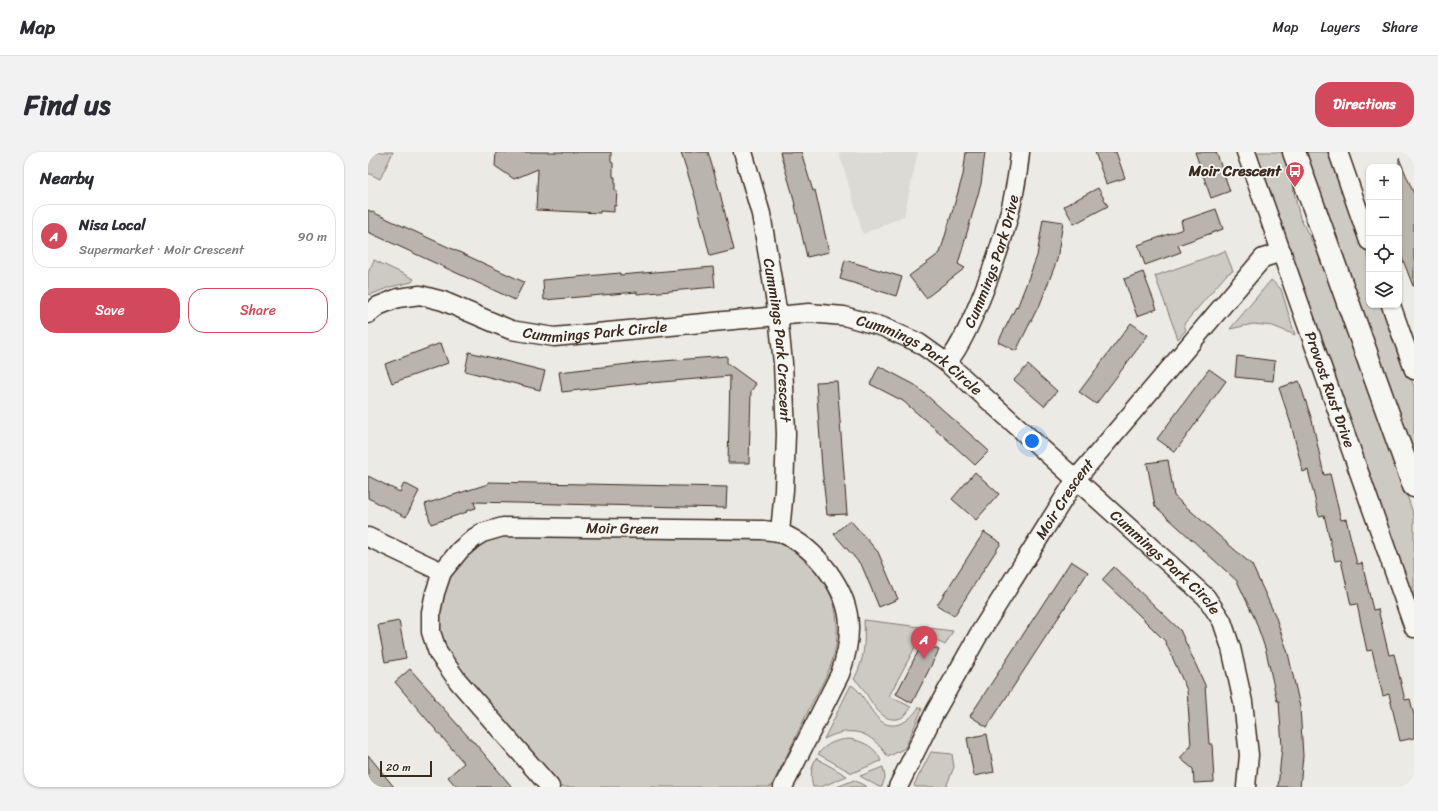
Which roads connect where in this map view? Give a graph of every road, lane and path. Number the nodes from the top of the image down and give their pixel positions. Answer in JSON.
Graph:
{"nodes":[{"id":1,"x":744,"y":152,"type":"edge"},
{"id":2,"x":1020,"y":152,"type":"edge"},
{"id":3,"x":1246,"y":152,"type":"edge"},
{"id":4,"x":1294,"y":152,"type":"edge"},
{"id":5,"x":1338,"y":152,"type":"edge"},
{"id":6,"x":1367,"y":236,"type":"edge"},
{"id":7,"x":1282,"y":252,"type":"junction"},
{"id":8,"x":1392,"y":308,"type":"edge"},
{"id":9,"x":368,"y":314,"type":"edge"},
{"id":10,"x":778,"y":315,"type":"junction"},
{"id":11,"x":947,"y":363,"type":"junction"},
{"id":12,"x":1414,"y":370,"type":"edge"},
{"id":13,"x":1076,"y":479,"type":"junction"},
{"id":14,"x":1414,"y":486,"type":"edge"},
{"id":15,"x":780,"y":532,"type":"junction"},
{"id":16,"x":368,"y":537,"type":"edge"},
{"id":17,"x":442,"y":572,"type":"junction"},
{"id":18,"x":1414,"y":628,"type":"edge"},
{"id":19,"x":550,"y":787,"type":"edge"},
{"id":20,"x":783,"y":787,"type":"edge"},
{"id":21,"x":898,"y":787,"type":"edge"},
{"id":22,"x":1246,"y":787,"type":"edge"}],
"edges":[{"from":1,"to":10,"type":"street","name":"Cummings Park Crescent"},
{"from":2,"to":11,"type":"street","name":"Cummings Park Drive"},
{"from":3,"to":7,"type":"street","name":"Provost Rust Drive"},
{"from":4,"to":14,"type":"street"},
{"from":5,"to":6,"type":"street"},
{"from":7,"to":13,"type":"street","name":"Moir Crescent"},
{"from":7,"to":18,"type":"street","name":"Provost Rust Drive"},
{"from":8,"to":12,"type":"street"},
{"from":9,"to":10,"type":"street","name":"Cummings Park Circle"},
{"from":10,"to":11,"type":"street","name":"Cummings Park Circle"},
{"from":10,"to":15,"type":"street","name":"Cummings Park Crescent"},
{"from":11,"to":13,"type":"street","name":"Cummings Park Circle"},
{"from":13,"to":21,"type":"street","name":"Moir Crescent"},
{"from":13,"to":22,"type":"street","name":"Cummings Park Circle"},
{"from":15,"to":17,"type":"street","name":"Moir Green"},
{"from":15,"to":20,"type":"street","name":"Moir Green"},
{"from":16,"to":17,"type":"street"},
{"from":17,"to":19,"type":"street","name":"Moir Green"}]}
